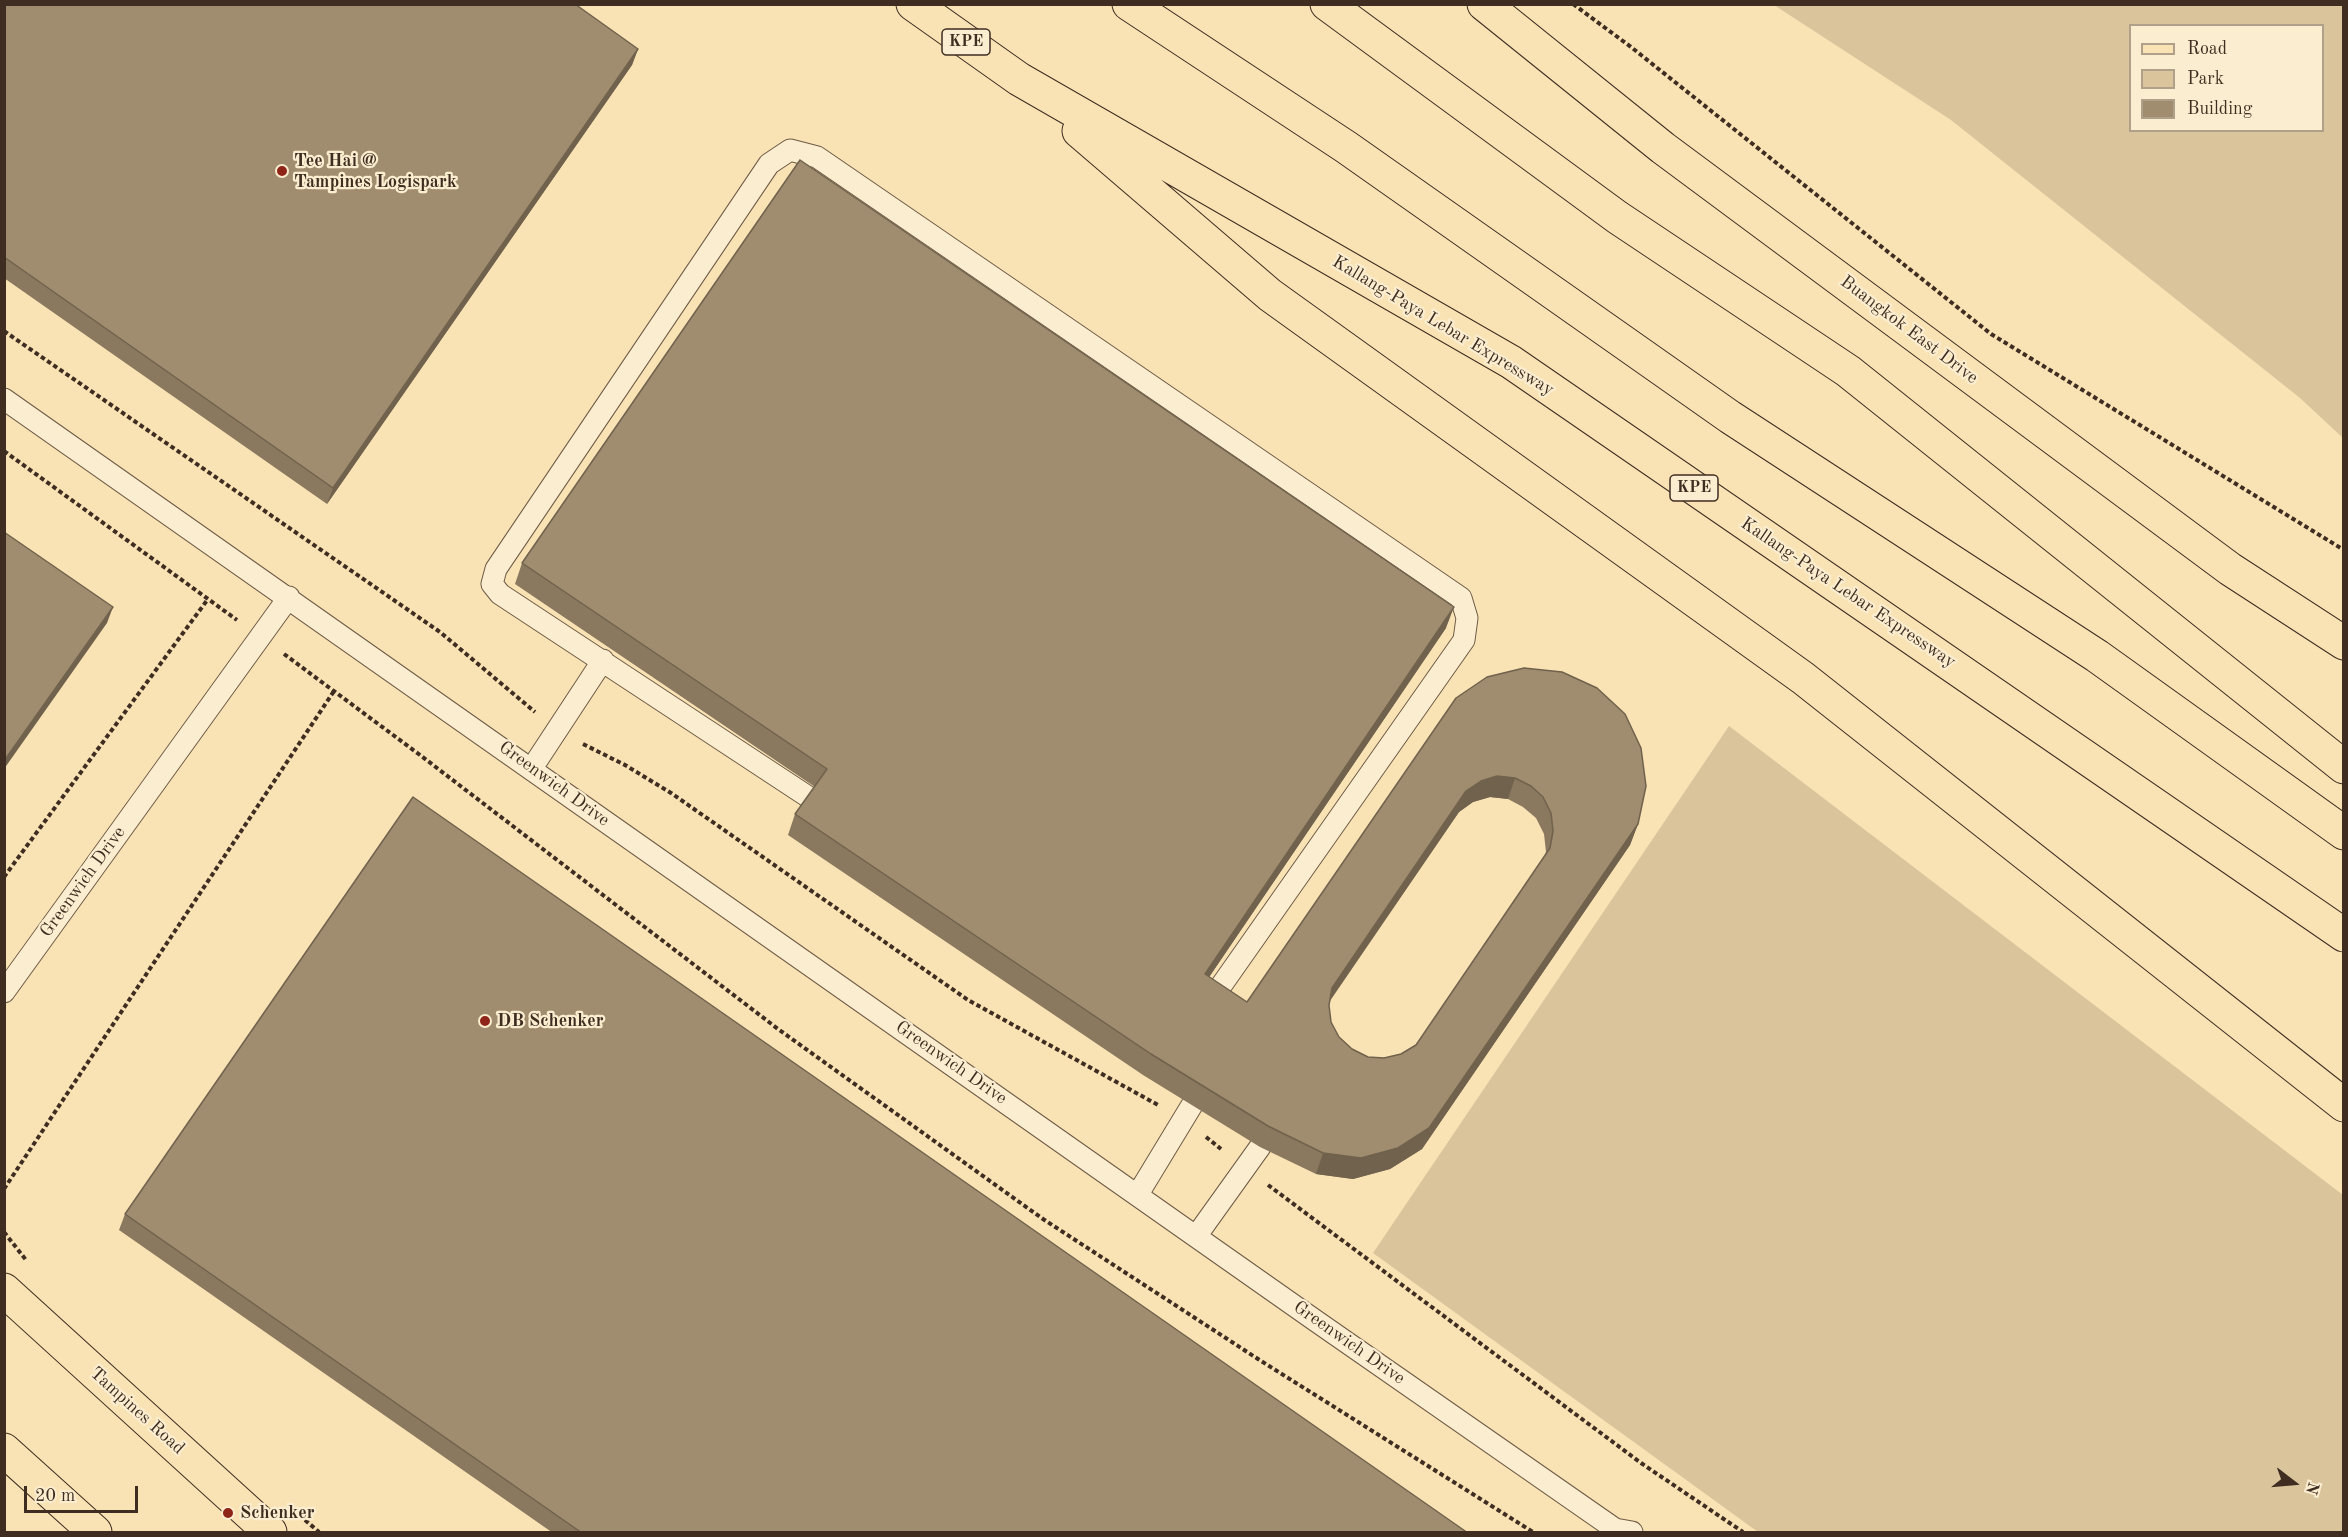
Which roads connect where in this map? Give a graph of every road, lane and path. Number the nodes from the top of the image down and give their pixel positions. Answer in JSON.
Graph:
{"nodes":[{"id":1,"x":913,"y":4,"type":"edge"},
{"id":2,"x":1129,"y":4,"type":"edge"},
{"id":3,"x":1327,"y":4,"type":"edge"},
{"id":4,"x":1484,"y":4,"type":"edge"},
{"id":5,"x":1573,"y":4,"type":"edge"},
{"id":6,"x":1019,"y":80,"type":"junction"},
{"id":7,"x":4,"y":331,"type":"edge"},
{"id":8,"x":4,"y":399,"type":"edge"},
{"id":9,"x":4,"y":451,"type":"edge"},
{"id":10,"x":2343,"y":550,"type":"edge"},
{"id":11,"x":289,"y":597,"type":"junction"},
{"id":12,"x":208,"y":599,"type":"junction"},
{"id":13,"x":260,"y":636,"type":"junction"},
{"id":14,"x":2343,"y":643,"type":"edge"},
{"id":15,"x":603,"y":660,"type":"junction"},
{"id":16,"x":334,"y":691,"type":"junction"},
{"id":17,"x":557,"y":732,"type":"junction"},
{"id":18,"x":2343,"y":767,"type":"edge"},
{"id":19,"x":532,"y":768,"type":"junction"},
{"id":20,"x":813,"y":800,"type":"edge"},
{"id":21,"x":2343,"y":833,"type":"edge"},
{"id":22,"x":4,"y":877,"type":"edge"},
{"id":23,"x":2343,"y":935,"type":"edge"},
{"id":24,"x":4,"y":992,"type":"edge"},
{"id":25,"x":1209,"y":1003,"type":"edge"},
{"id":26,"x":2343,"y":1105,"type":"edge"},
{"id":27,"x":1188,"y":1112,"type":"junction"},
{"id":28,"x":1260,"y":1147,"type":"edge"},
{"id":29,"x":1246,"y":1169,"type":"junction"},
{"id":30,"x":4,"y":1189,"type":"edge"},
{"id":31,"x":1138,"y":1194,"type":"junction"},
{"id":32,"x":1197,"y":1235,"type":"junction"},
{"id":33,"x":4,"y":1290,"type":"edge"},
{"id":34,"x":4,"y":1450,"type":"edge"},
{"id":35,"x":1621,"y":1531,"type":"edge"},
{"id":36,"x":95,"y":1533,"type":"edge"},
{"id":37,"x":270,"y":1533,"type":"edge"},
{"id":38,"x":1533,"y":1533,"type":"edge"},
{"id":39,"x":1743,"y":1533,"type":"edge"}],
"edges":[{"from":1,"to":6,"type":"main road","name":"Kallang-Paya Lebar Expressway","number":"KPE"},
{"from":2,"to":21,"type":"main road"},
{"from":3,"to":18,"type":"main road"},
{"from":4,"to":14,"type":"main road","name":"Buangkok East Drive"},
{"from":5,"to":10,"type":"path"},
{"from":6,"to":23,"type":"main road","name":"Kallang-Paya Lebar Expressway","number":"KPE"},
{"from":6,"to":26,"type":"main road"},
{"from":7,"to":17,"type":"path"},
{"from":8,"to":11,"type":"lane","name":"Greenwich Drive"},
{"from":9,"to":12,"type":"path"},
{"from":11,"to":13,"type":"lane","name":"Greenwich Drive"},
{"from":11,"to":19,"type":"lane","name":"Greenwich Drive"},
{"from":12,"to":13,"type":"path"},
{"from":12,"to":22,"type":"path"},
{"from":13,"to":16,"type":"path"},
{"from":13,"to":24,"type":"lane","name":"Greenwich Drive"},
{"from":15,"to":17,"type":"lane"},
{"from":15,"to":20,"type":"lane"},
{"from":15,"to":25,"type":"lane"},
{"from":16,"to":30,"type":"path"},
{"from":16,"to":38,"type":"path"},
{"from":17,"to":19,"type":"lane"},
{"from":17,"to":27,"type":"path"},
{"from":19,"to":31,"type":"lane","name":"Greenwich Drive"},
{"from":27,"to":29,"type":"path"},
{"from":27,"to":31,"type":"lane"},
{"from":28,"to":29,"type":"lane"},
{"from":29,"to":32,"type":"lane"},
{"from":29,"to":39,"type":"path"},
{"from":31,"to":32,"type":"lane","name":"Greenwich Drive"},
{"from":32,"to":35,"type":"lane","name":"Greenwich Drive"},
{"from":33,"to":37,"type":"main road","name":"Tampines Road"},
{"from":34,"to":36,"type":"main road"}]}
